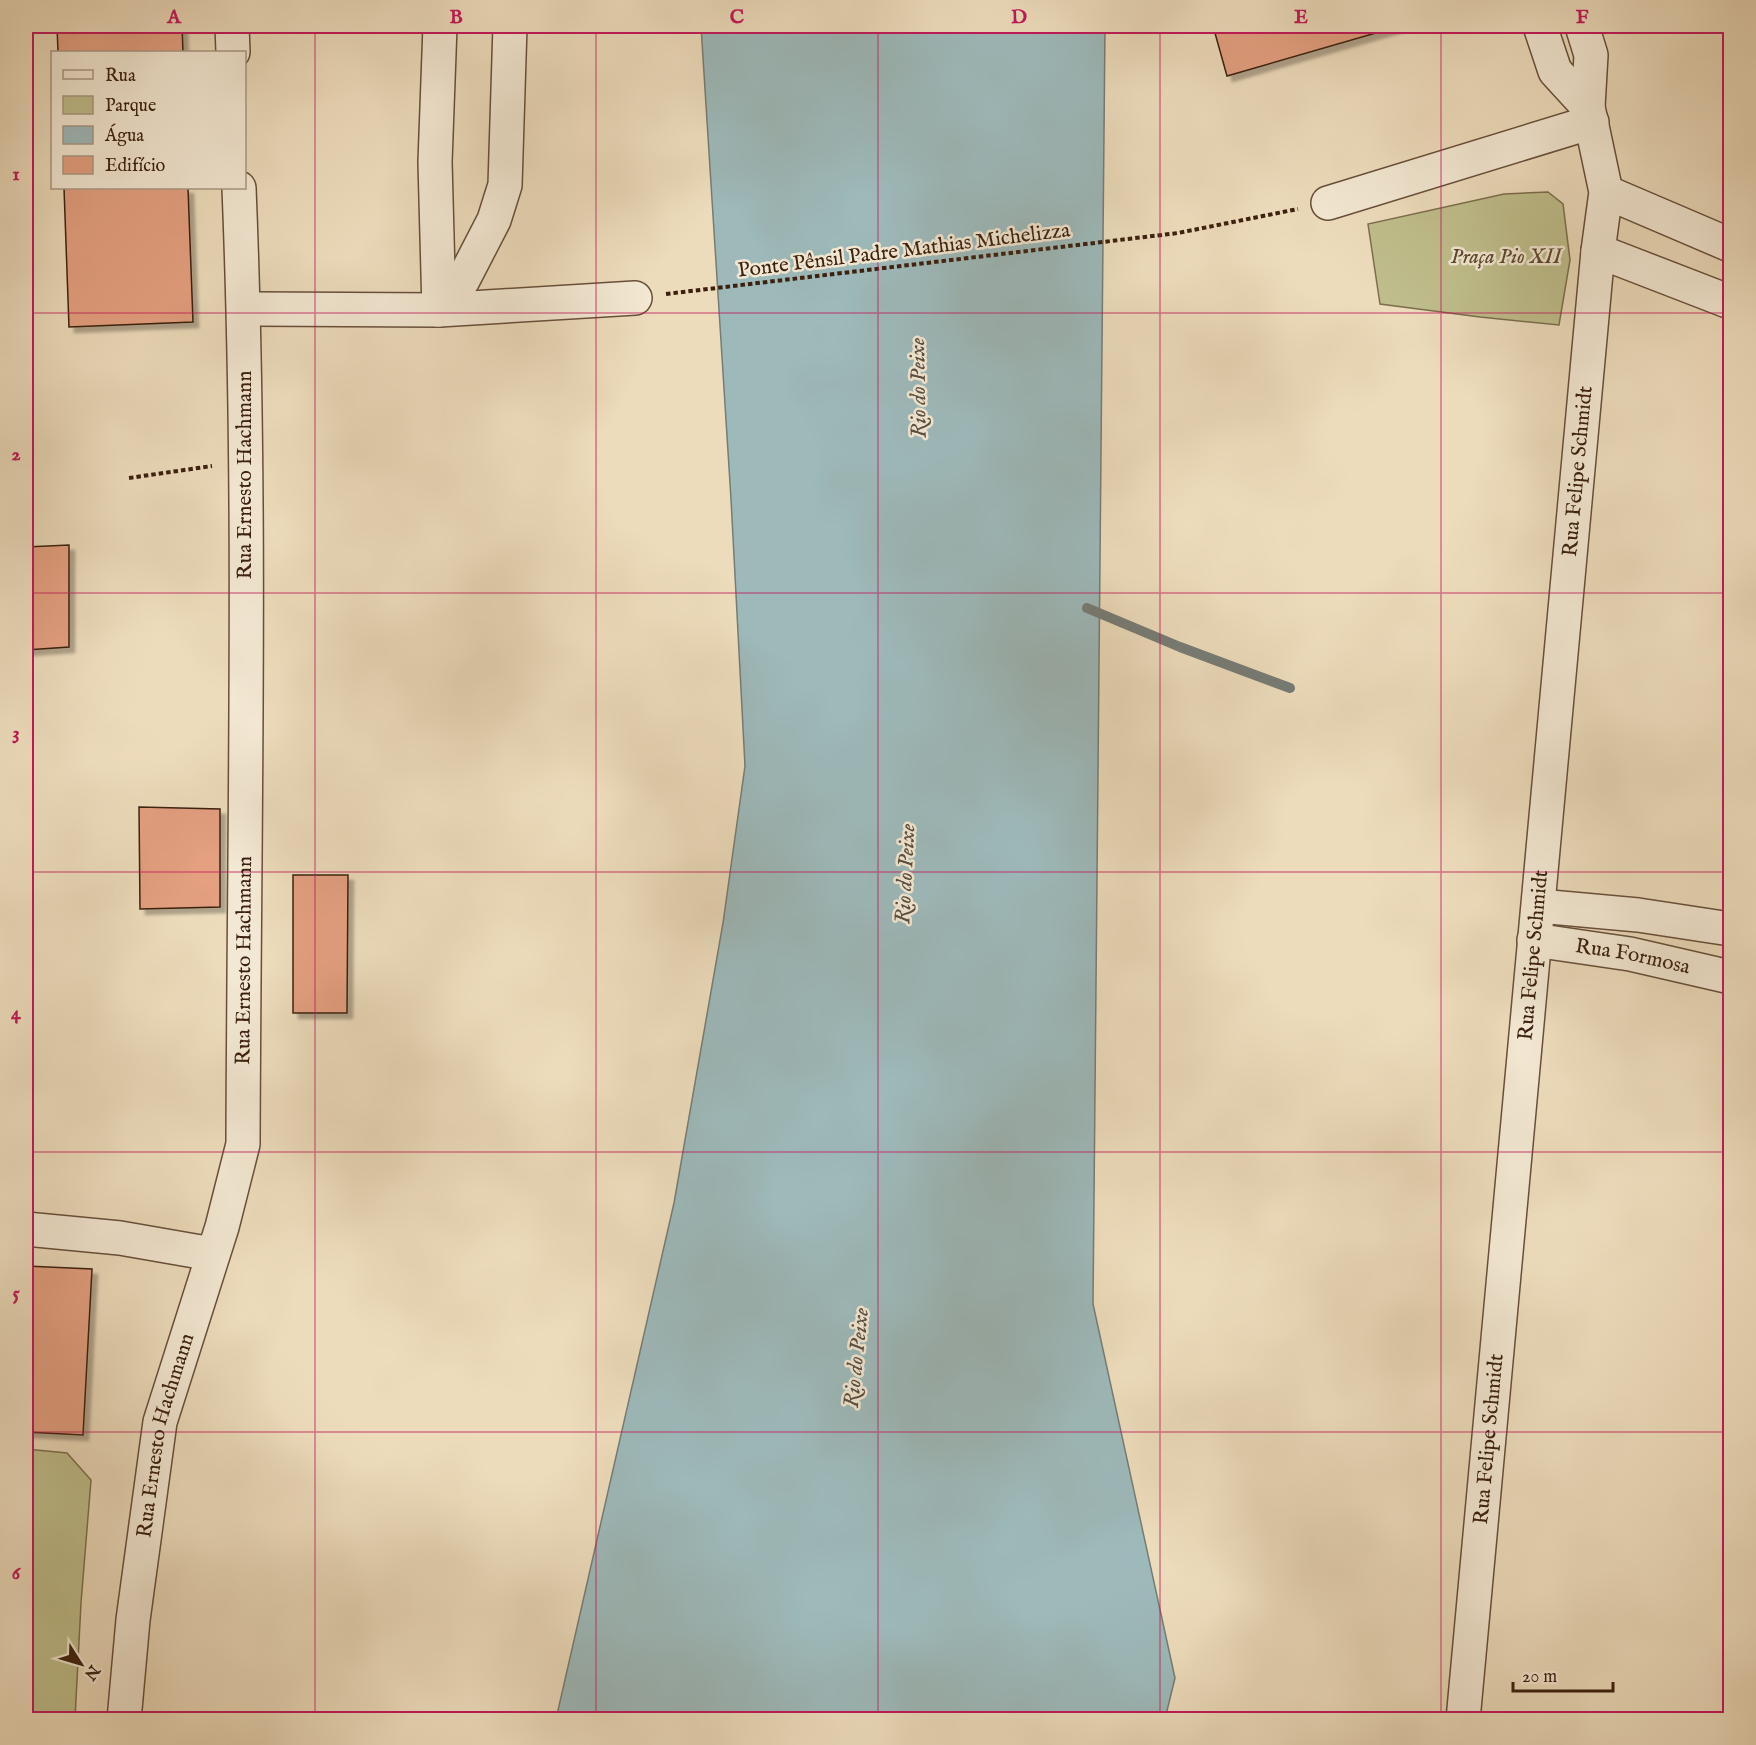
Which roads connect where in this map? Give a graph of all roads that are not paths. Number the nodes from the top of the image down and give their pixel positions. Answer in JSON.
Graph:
{"nodes":[{"id":1,"x":232,"y":26,"type":"edge"},
{"id":2,"x":440,"y":26,"type":"edge"},
{"id":3,"x":510,"y":26,"type":"edge"},
{"id":4,"x":1540,"y":26,"type":"edge"},
{"id":5,"x":1582,"y":26,"type":"edge"},
{"id":6,"x":233,"y":51,"type":"edge"},
{"id":7,"x":1590,"y":114,"type":"junction"},
{"id":8,"x":239,"y":189,"type":"edge"},
{"id":9,"x":1606,"y":192,"type":"junction"},
{"id":10,"x":1328,"y":203,"type":"road end"},
{"id":11,"x":1731,"y":245,"type":"edge"},
{"id":12,"x":1598,"y":251,"type":"junction"},
{"id":13,"x":635,"y":298,"type":"road end"},
{"id":14,"x":1731,"y":302,"type":"edge"},
{"id":15,"x":244,"y":309,"type":"junction"},
{"id":16,"x":439,"y":310,"type":"junction"},
{"id":17,"x":1539,"y":906,"type":"junction"},
{"id":18,"x":1587,"y":910,"type":"junction"},
{"id":19,"x":1731,"y":929,"type":"edge"},
{"id":20,"x":1534,"y":940,"type":"junction"},
{"id":21,"x":1582,"y":947,"type":"junction"},
{"id":22,"x":1731,"y":976,"type":"edge"},
{"id":23,"x":26,"y":1229,"type":"edge"},
{"id":24,"x":212,"y":1254,"type":"junction"},
{"id":25,"x":124,"y":1719,"type":"edge"},
{"id":26,"x":1463,"y":1719,"type":"edge"}],
"edges":[{"from":1,"to":6,"type":"street"},
{"from":2,"to":16,"type":"street"},
{"from":3,"to":16,"type":"street"},
{"from":4,"to":7,"type":"street"},
{"from":5,"to":7,"type":"street","name":"Rua Felipe Schmidt"},
{"from":7,"to":9,"type":"street","name":"Rua Felipe Schmidt"},
{"from":7,"to":10,"type":"street"},
{"from":8,"to":15,"type":"street","name":"Rua Ernesto Hachmann"},
{"from":9,"to":11,"type":"street"},
{"from":9,"to":12,"type":"street","name":"Rua Felipe Schmidt"},
{"from":12,"to":14,"type":"street"},
{"from":12,"to":17,"type":"street","name":"Rua Felipe Schmidt"},
{"from":13,"to":16,"type":"street"},
{"from":15,"to":16,"type":"street"},
{"from":15,"to":24,"type":"street","name":"Rua Ernesto Hachmann"},
{"from":17,"to":18,"type":"street"},
{"from":17,"to":20,"type":"street","name":"Rua Felipe Schmidt"},
{"from":18,"to":19,"type":"street"},
{"from":18,"to":21,"type":"street"},
{"from":20,"to":21,"type":"street","name":"Rua Formosa"},
{"from":20,"to":26,"type":"street","name":"Rua Felipe Schmidt"},
{"from":21,"to":22,"type":"street","name":"Rua Formosa"},
{"from":23,"to":24,"type":"street"},
{"from":24,"to":25,"type":"street","name":"Rua Ernesto Hachmann"}]}
